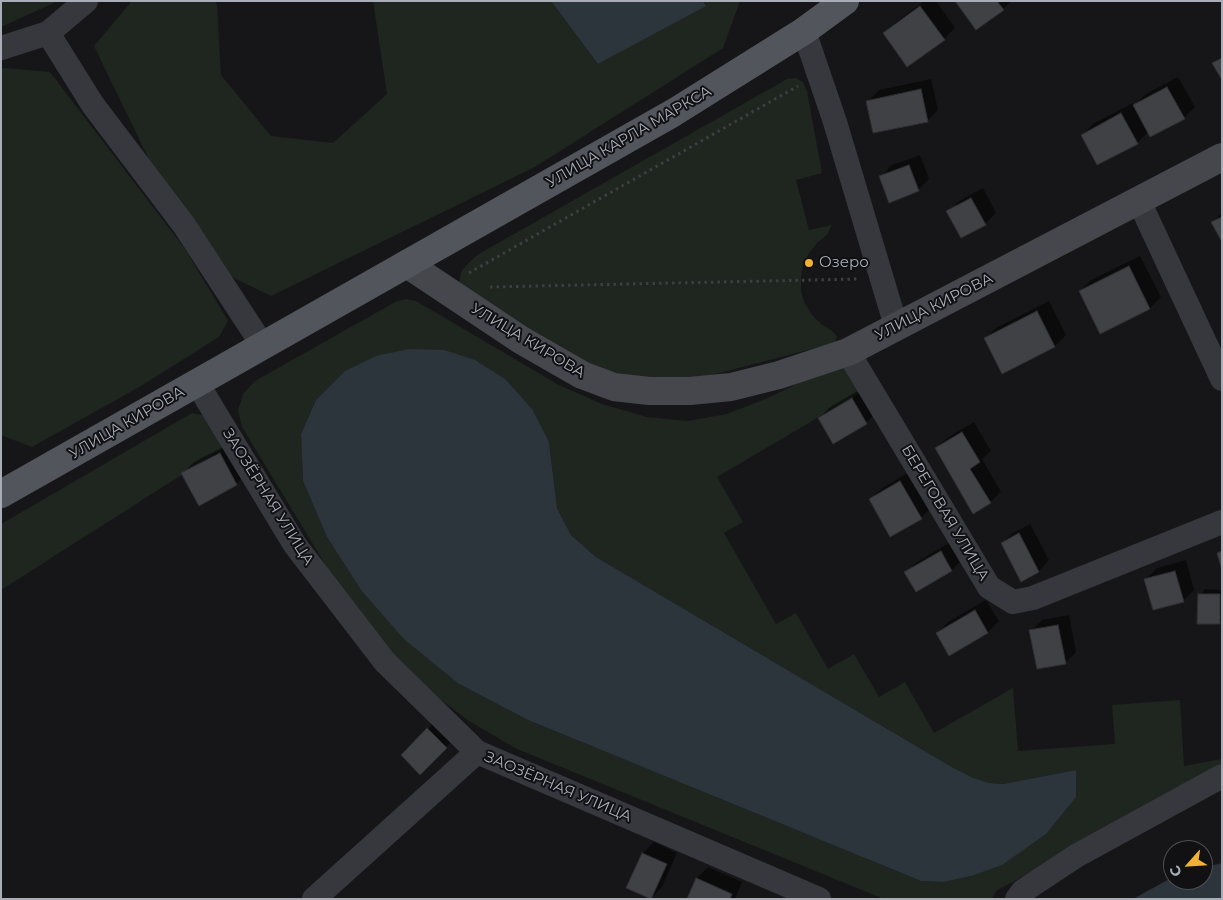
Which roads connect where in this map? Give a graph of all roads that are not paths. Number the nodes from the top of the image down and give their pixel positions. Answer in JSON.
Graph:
{"nodes":[{"id":1,"x":86,"y":1,"type":"edge"},
{"id":2,"x":845,"y":1,"type":"edge"},
{"id":3,"x":804,"y":31,"type":"junction"},
{"id":4,"x":48,"y":33,"type":"junction"},
{"id":5,"x":1,"y":48,"type":"edge"},
{"id":6,"x":1222,"y":157,"type":"edge"},
{"id":7,"x":1139,"y":201,"type":"junction"},
{"id":8,"x":407,"y":264,"type":"junction"},
{"id":9,"x":896,"y":326,"type":"junction"},
{"id":10,"x":263,"y":346,"type":"junction"},
{"id":11,"x":848,"y":352,"type":"junction"},
{"id":12,"x":1222,"y":379,"type":"edge"},
{"id":13,"x":198,"y":383,"type":"junction"},
{"id":14,"x":1,"y":494,"type":"edge"},
{"id":15,"x":1222,"y":522,"type":"edge"},
{"id":16,"x":477,"y":752,"type":"junction"},
{"id":17,"x":1222,"y":776,"type":"edge"},
{"id":18,"x":314,"y":899,"type":"edge"},
{"id":19,"x":820,"y":899,"type":"edge"},
{"id":20,"x":1017,"y":899,"type":"edge"}],
"edges":[{"from":1,"to":4,"type":"street"},
{"from":2,"to":3,"type":"main road","name":"УЛИЦА КАРЛА МАРКСА"},
{"from":3,"to":8,"type":"main road","name":"УЛИЦА КАРЛА МАРКСА"},
{"from":3,"to":9,"type":"street"},
{"from":4,"to":5,"type":"street"},
{"from":4,"to":10,"type":"street"},
{"from":6,"to":7,"type":"street","name":"УЛИЦА КИРОВА"},
{"from":7,"to":9,"type":"street","name":"УЛИЦА КИРОВА"},
{"from":7,"to":12,"type":"street"},
{"from":8,"to":10,"type":"main road","name":"УЛИЦА КИРОВА"},
{"from":8,"to":11,"type":"street","name":"УЛИЦА КИРОВА"},
{"from":9,"to":11,"type":"street","name":"УЛИЦА КИРОВА"},
{"from":10,"to":13,"type":"main road","name":"УЛИЦА КИРОВА"},
{"from":11,"to":15,"type":"street","name":"БЕРЕГОВАЯ УЛИЦА"},
{"from":13,"to":14,"type":"main road","name":"УЛИЦА КИРОВА"},
{"from":13,"to":16,"type":"street","name":"ЗАОЗЁРНАЯ УЛИЦА"},
{"from":16,"to":18,"type":"street"},
{"from":16,"to":19,"type":"street","name":"ЗАОЗЁРНАЯ УЛИЦА"},
{"from":17,"to":20,"type":"street"}]}
